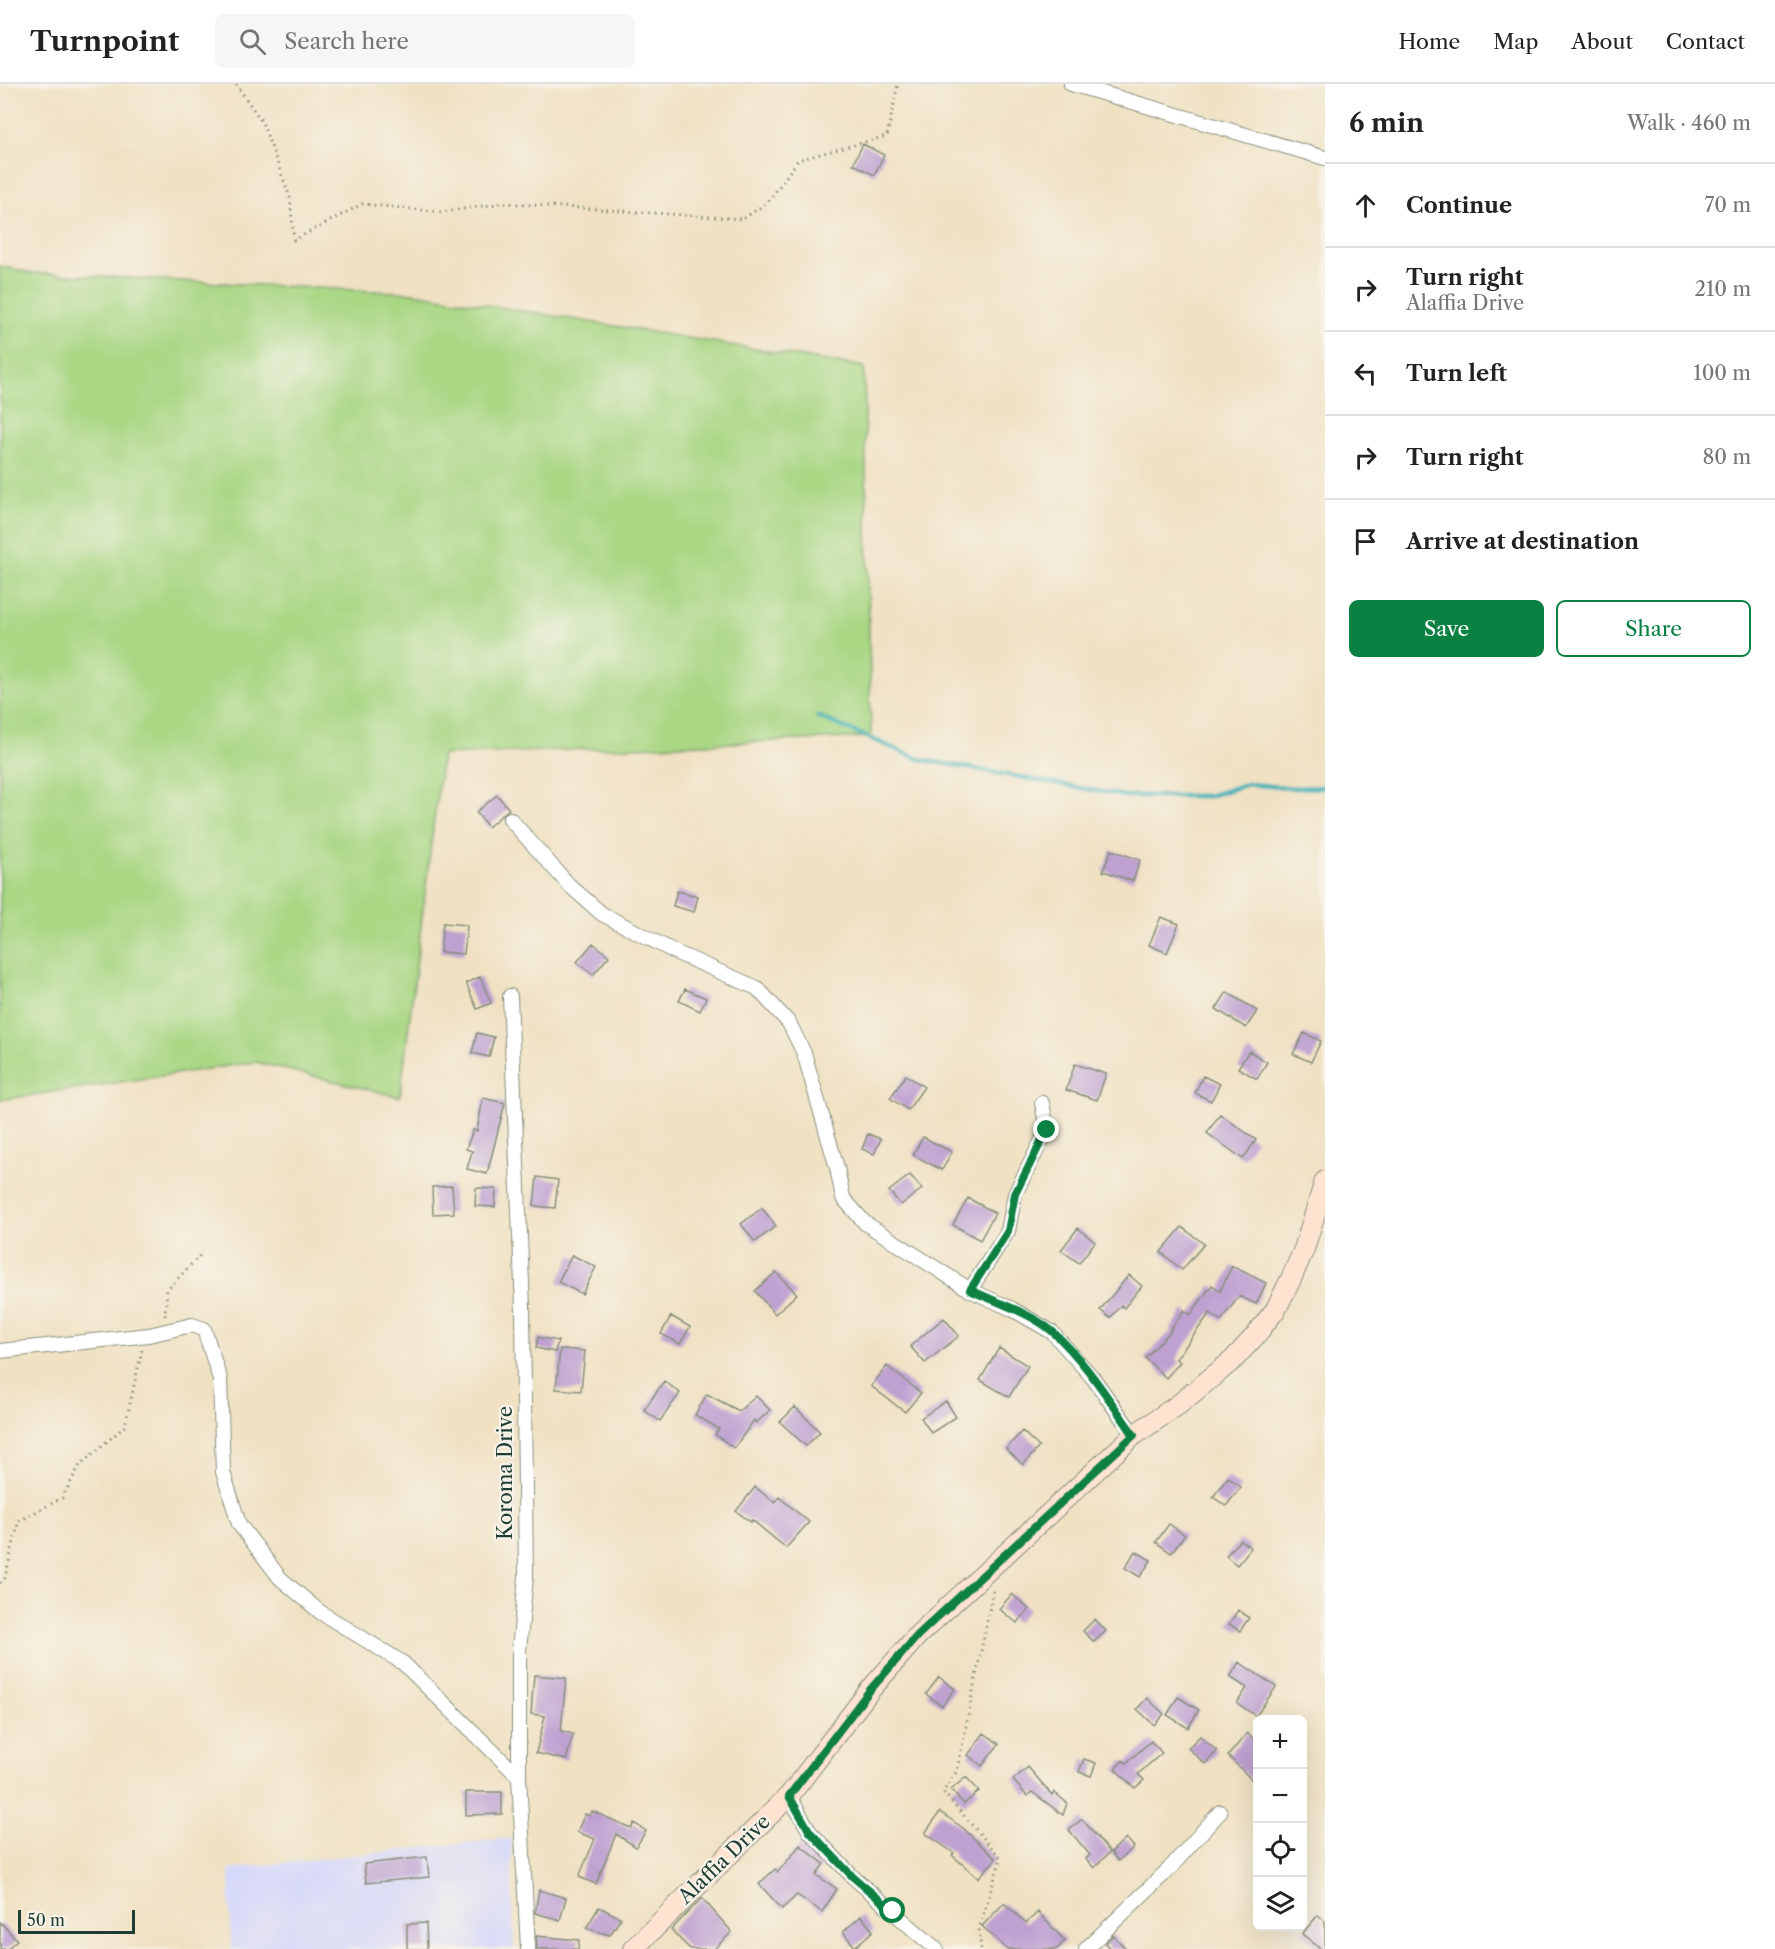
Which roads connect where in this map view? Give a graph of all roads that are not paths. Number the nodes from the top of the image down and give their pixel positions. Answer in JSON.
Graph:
{"nodes":[{"id":1,"x":1071,"y":84,"type":"edge"},
{"id":2,"x":1325,"y":158,"type":"edge"},
{"id":3,"x":510,"y":819,"type":"dead end"},
{"id":4,"x":510,"y":996,"type":"dead end"},
{"id":5,"x":1042,"y":1103,"type":"dead end"},
{"id":6,"x":1325,"y":1181,"type":"edge"},
{"id":7,"x":970,"y":1290,"type":"junction"},
{"id":8,"x":0,"y":1350,"type":"edge"},
{"id":9,"x":1134,"y":1435,"type":"junction"},
{"id":10,"x":519,"y":1777,"type":"junction"},
{"id":11,"x":789,"y":1796,"type":"junction"},
{"id":12,"x":1220,"y":1812,"type":"dead end"},
{"id":13,"x":528,"y":1949,"type":"edge"},
{"id":14,"x":633,"y":1949,"type":"edge"},
{"id":15,"x":936,"y":1949,"type":"edge"},
{"id":16,"x":1086,"y":1949,"type":"edge"}],
"edges":[{"from":1,"to":2,"type":"street"},
{"from":3,"to":7,"type":"street"},
{"from":4,"to":10,"type":"street","name":"Koroma Drive"},
{"from":5,"to":7,"type":"street"},
{"from":6,"to":9,"type":"street","name":"Alaffia Drive"},
{"from":7,"to":9,"type":"street"},
{"from":8,"to":10,"type":"street"},
{"from":9,"to":11,"type":"street","name":"Alaffia Drive"},
{"from":10,"to":13,"type":"street","name":"Koroma Drive"},
{"from":11,"to":14,"type":"street","name":"Alaffia Drive"},
{"from":11,"to":15,"type":"street"},
{"from":12,"to":16,"type":"street"}]}
